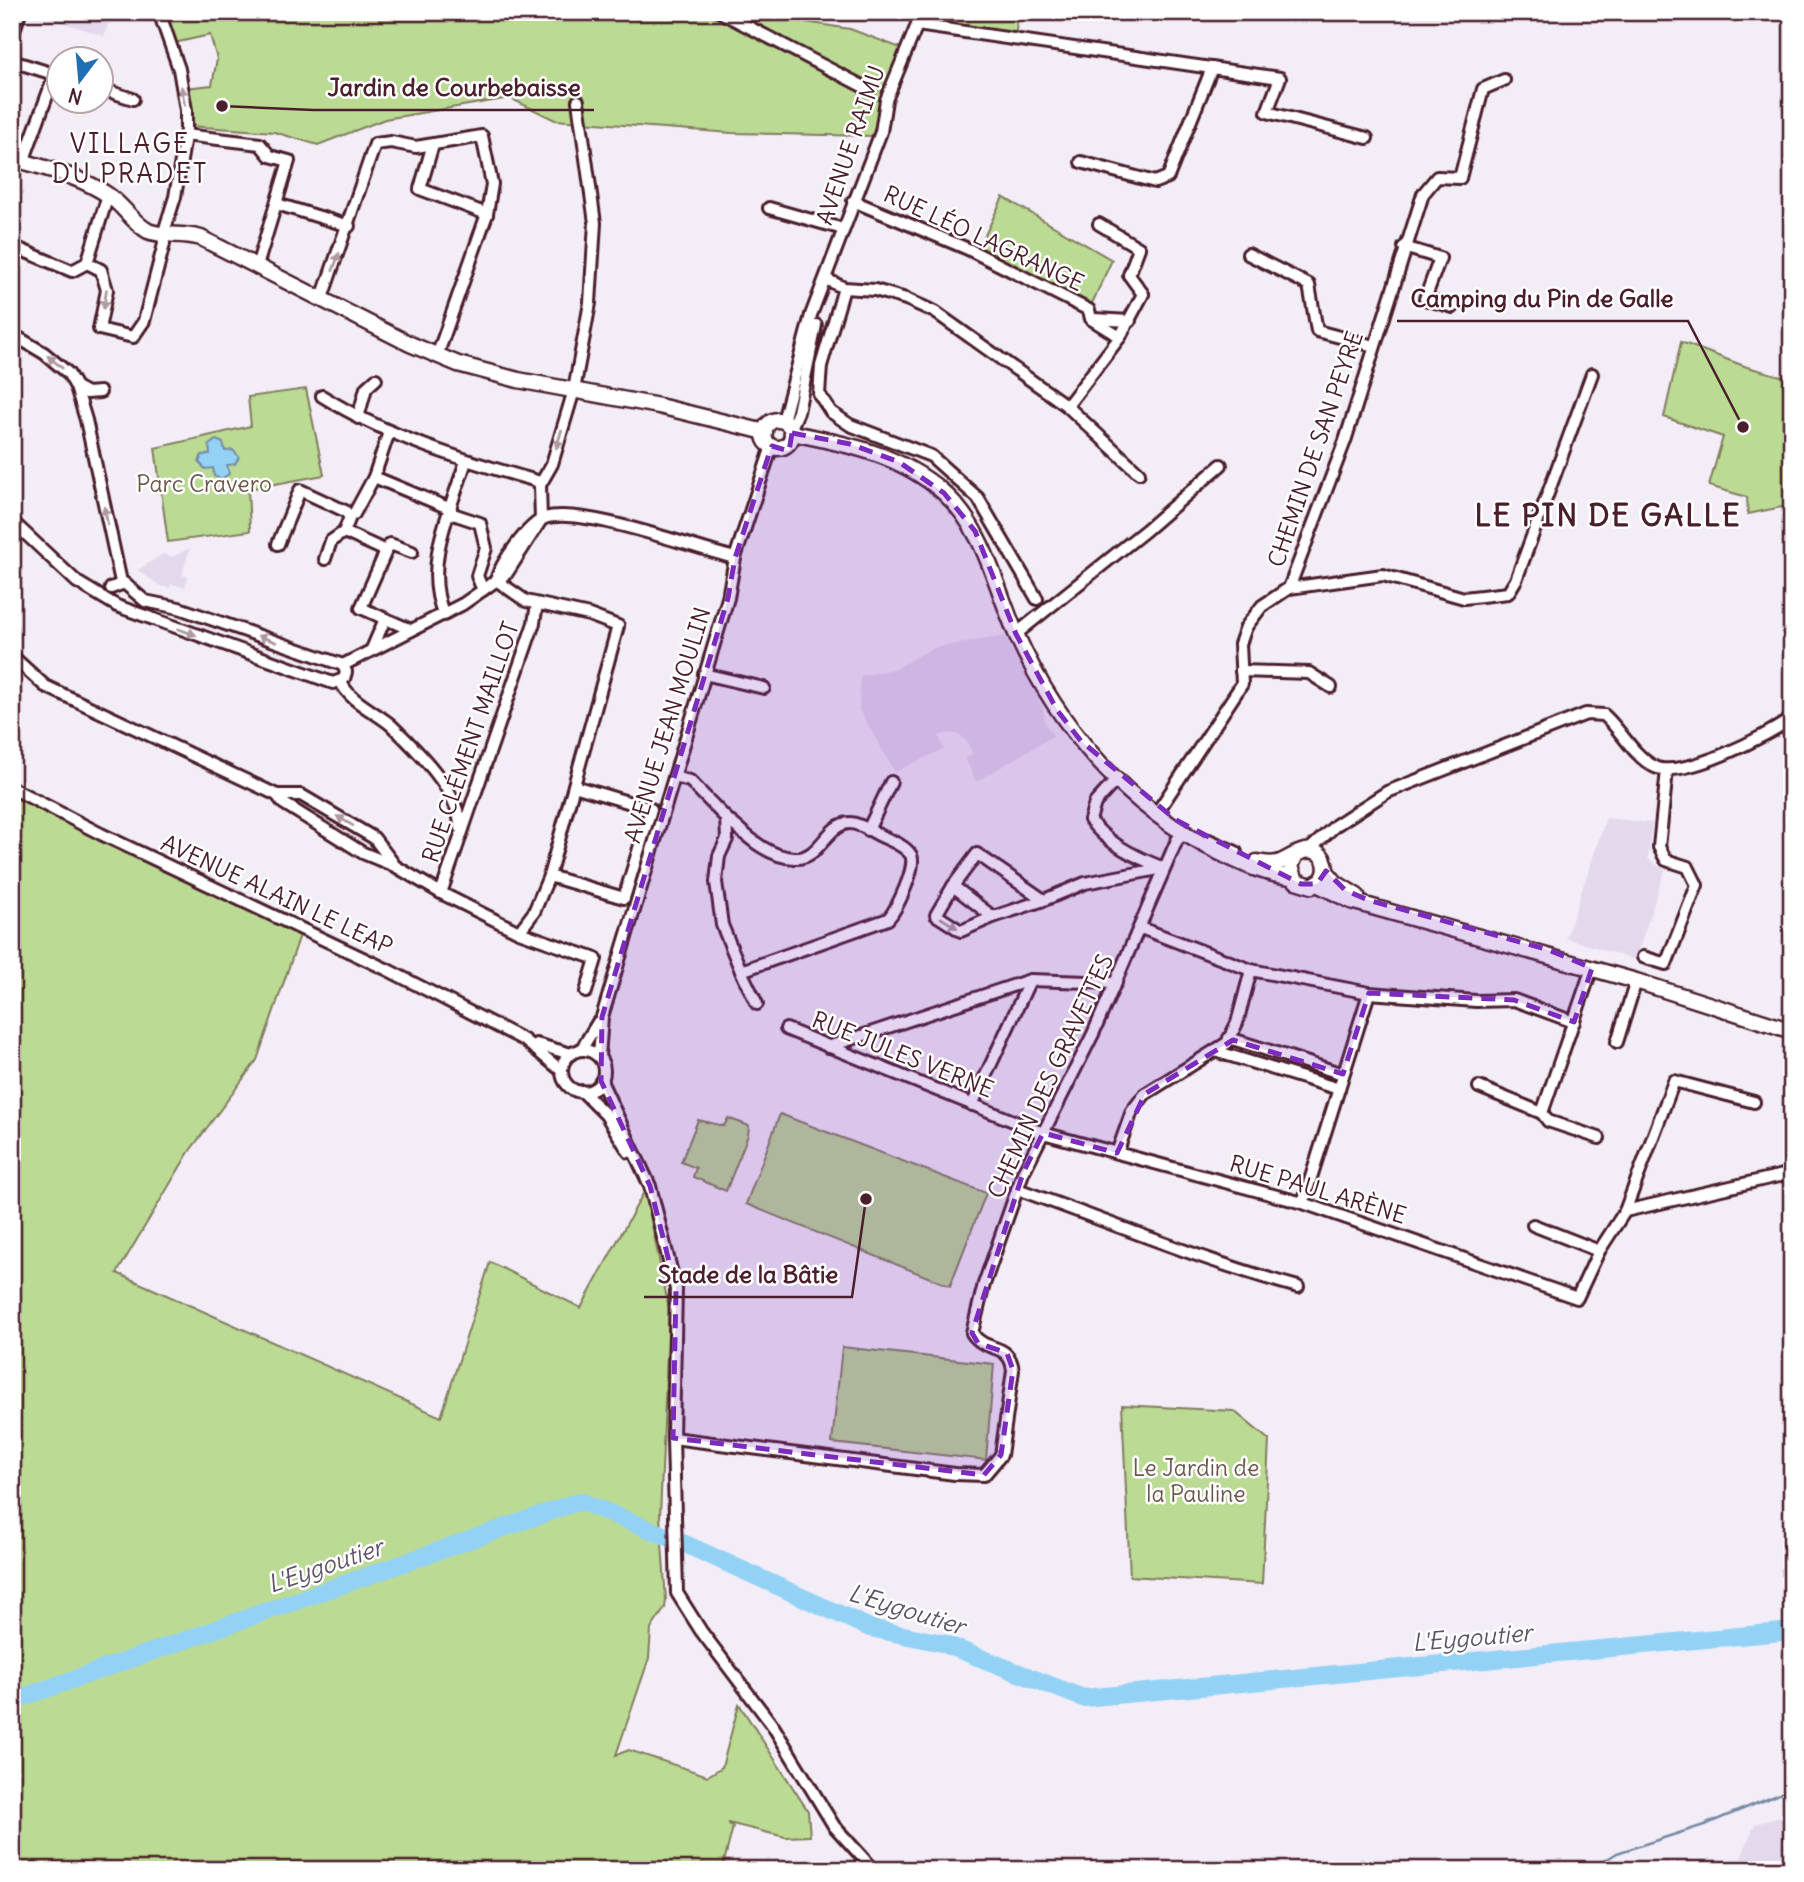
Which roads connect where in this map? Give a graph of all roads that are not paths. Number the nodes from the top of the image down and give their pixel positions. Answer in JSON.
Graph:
{"nodes":[{"id":1,"x":20,"y":12,"type":"edge"},
{"id":2,"x":159,"y":12,"type":"edge"},
{"id":3,"x":720,"y":12,"type":"edge"},
{"id":4,"x":918,"y":12,"type":"edge"},
{"id":5,"x":917,"y":25,"type":"junction"},
{"id":6,"x":12,"y":37,"type":"edge"},
{"id":7,"x":12,"y":61,"type":"edge"},
{"id":8,"x":1212,"y":68,"type":"junction"},
{"id":9,"x":46,"y":72,"type":"edge"},
{"id":10,"x":1504,"y":80,"type":"dead end"},
{"id":11,"x":870,"y":90,"type":"dead end"},
{"id":12,"x":116,"y":94,"type":"edge"},
{"id":13,"x":46,"y":99,"type":"edge"},
{"id":14,"x":133,"y":99,"type":"dead end"},
{"id":15,"x":578,"y":101,"type":"dead end"},
{"id":16,"x":189,"y":133,"type":"junction"},
{"id":17,"x":1367,"y":138,"type":"dead end"},
{"id":18,"x":433,"y":144,"type":"junction"},
{"id":19,"x":18,"y":160,"type":"edge"},
{"id":20,"x":1081,"y":162,"type":"dead end"},
{"id":21,"x":113,"y":199,"type":"junction"},
{"id":22,"x":853,"y":201,"type":"junction"},
{"id":23,"x":277,"y":204,"type":"junction"},
{"id":24,"x":769,"y":208,"type":"dead end"},
{"id":25,"x":487,"y":214,"type":"junction"},
{"id":26,"x":1099,"y":224,"type":"dead end"},
{"id":27,"x":349,"y":226,"type":"junction"},
{"id":28,"x":843,"y":229,"type":"junction"},
{"id":29,"x":163,"y":234,"type":"junction"},
{"id":30,"x":12,"y":246,"type":"edge"},
{"id":31,"x":1404,"y":247,"type":"junction"},
{"id":32,"x":1248,"y":254,"type":"dead end"},
{"id":33,"x":87,"y":263,"type":"junction"},
{"id":34,"x":257,"y":265,"type":"junction"},
{"id":35,"x":825,"y":279,"type":"junction"},
{"id":36,"x":845,"y":288,"type":"junction"},
{"id":37,"x":322,"y":298,"type":"junction"},
{"id":38,"x":1453,"y":307,"type":"dead end"},
{"id":39,"x":1091,"y":319,"type":"junction"},
{"id":40,"x":1130,"y":321,"type":"junction"},
{"id":41,"x":12,"y":334,"type":"edge"},
{"id":42,"x":1120,"y":337,"type":"junction"},
{"id":43,"x":1374,"y":346,"type":"junction"},
{"id":44,"x":437,"y":356,"type":"junction"},
{"id":45,"x":1592,"y":374,"type":"dead end"},
{"id":46,"x":376,"y":379,"type":"dead end"},
{"id":47,"x":76,"y":387,"type":"junction"},
{"id":48,"x":574,"y":390,"type":"junction"},
{"id":49,"x":322,"y":396,"type":"dead end"},
{"id":50,"x":81,"y":404,"type":"junction"},
{"id":51,"x":1067,"y":407,"type":"junction"},
{"id":52,"x":358,"y":418,"type":"junction"},
{"id":53,"x":789,"y":427,"type":"junction"},
{"id":54,"x":389,"y":432,"type":"junction"},
{"id":55,"x":765,"y":432,"type":"junction"},
{"id":56,"x":772,"y":446,"type":"junction"},
{"id":57,"x":466,"y":461,"type":"junction"},
{"id":58,"x":1221,"y":465,"type":"dead end"},
{"id":59,"x":1139,"y":473,"type":"dead end"},
{"id":60,"x":374,"y":477,"type":"junction"},
{"id":61,"x":540,"y":485,"type":"junction"},
{"id":62,"x":450,"y":511,"type":"junction"},
{"id":63,"x":352,"y":515,"type":"junction"},
{"id":64,"x":541,"y":520,"type":"junction"},
{"id":65,"x":12,"y":521,"type":"edge"},
{"id":66,"x":344,"y":532,"type":"junction"},
{"id":67,"x":278,"y":544,"type":"dead end"},
{"id":68,"x":386,"y":551,"type":"junction"},
{"id":69,"x":412,"y":552,"type":"dead end"},
{"id":70,"x":735,"y":558,"type":"junction"},
{"id":71,"x":325,"y":559,"type":"dead end"},
{"id":72,"x":496,"y":580,"type":"junction"},
{"id":73,"x":1289,"y":588,"type":"junction"},
{"id":74,"x":114,"y":590,"type":"junction"},
{"id":75,"x":483,"y":590,"type":"junction"},
{"id":76,"x":133,"y":593,"type":"junction"},
{"id":77,"x":1037,"y":599,"type":"dead end"},
{"id":78,"x":537,"y":604,"type":"junction"},
{"id":79,"x":124,"y":607,"type":"junction"},
{"id":80,"x":444,"y":615,"type":"junction"},
{"id":81,"x":386,"y":619,"type":"junction"},
{"id":82,"x":411,"y":630,"type":"junction"},
{"id":83,"x":1017,"y":634,"type":"junction"},
{"id":84,"x":372,"y":649,"type":"junction"},
{"id":85,"x":12,"y":656,"type":"edge"},
{"id":86,"x":337,"y":664,"type":"junction"},
{"id":87,"x":1241,"y":671,"type":"junction"},
{"id":88,"x":704,"y":674,"type":"junction"},
{"id":89,"x":326,"y":678,"type":"junction"},
{"id":90,"x":341,"y":682,"type":"junction"},
{"id":91,"x":1331,"y":687,"type":"dead end"},
{"id":92,"x":764,"y":688,"type":"dead end"},
{"id":93,"x":1792,"y":718,"type":"edge"},
{"id":94,"x":1081,"y":741,"type":"junction"},
{"id":95,"x":1667,"y":770,"type":"junction"},
{"id":96,"x":674,"y":777,"type":"junction"},
{"id":97,"x":1117,"y":779,"type":"junction"},
{"id":98,"x":891,"y":782,"type":"dead end"},
{"id":99,"x":574,"y":786,"type":"junction"},
{"id":100,"x":12,"y":788,"type":"edge"},
{"id":101,"x":276,"y":796,"type":"junction"},
{"id":102,"x":1160,"y":808,"type":"junction"},
{"id":103,"x":726,"y":818,"type":"junction"},
{"id":104,"x":1336,"y":825,"type":"junction"},
{"id":105,"x":869,"y":830,"type":"junction"},
{"id":106,"x":1182,"y":833,"type":"junction"},
{"id":107,"x":460,"y":834,"type":"junction"},
{"id":108,"x":1309,"y":850,"type":"junction"},
{"id":109,"x":1236,"y":852,"type":"junction"},
{"id":110,"x":1295,"y":857,"type":"junction"},
{"id":111,"x":1325,"y":864,"type":"junction"},
{"id":112,"x":395,"y":866,"type":"junction"},
{"id":113,"x":1164,"y":868,"type":"junction"},
{"id":114,"x":1704,"y":869,"type":"dead end"},
{"id":115,"x":549,"y":876,"type":"junction"},
{"id":116,"x":1693,"y":876,"type":"junction"},
{"id":117,"x":1293,"y":877,"type":"junction"},
{"id":118,"x":1317,"y":884,"type":"junction"},
{"id":119,"x":953,"y":886,"type":"junction"},
{"id":120,"x":441,"y":893,"type":"junction"},
{"id":121,"x":1044,"y":900,"type":"junction"},
{"id":122,"x":993,"y":917,"type":"junction"},
{"id":123,"x":1141,"y":928,"type":"junction"},
{"id":124,"x":519,"y":932,"type":"junction"},
{"id":125,"x":1643,"y":957,"type":"dead end"},
{"id":126,"x":1592,"y":968,"type":"junction"},
{"id":127,"x":1251,"y":970,"type":"junction"},
{"id":128,"x":741,"y":971,"type":"junction"},
{"id":129,"x":1030,"y":980,"type":"junction"},
{"id":130,"x":1636,"y":981,"type":"junction"},
{"id":131,"x":1116,"y":983,"type":"junction"},
{"id":132,"x":586,"y":992,"type":"dead end"},
{"id":133,"x":1369,"y":993,"type":"junction"},
{"id":134,"x":757,"y":1004,"type":"dead end"},
{"id":135,"x":602,"y":1017,"type":"junction"},
{"id":136,"x":1574,"y":1022,"type":"junction"},
{"id":137,"x":786,"y":1030,"type":"dead end"},
{"id":138,"x":1792,"y":1031,"type":"edge"},
{"id":139,"x":1230,"y":1038,"type":"junction"},
{"id":140,"x":524,"y":1040,"type":"junction"},
{"id":141,"x":1617,"y":1042,"type":"dead end"},
{"id":142,"x":828,"y":1047,"type":"junction"},
{"id":143,"x":1215,"y":1051,"type":"junction"},
{"id":144,"x":576,"y":1052,"type":"junction"},
{"id":145,"x":599,"y":1057,"type":"junction"},
{"id":146,"x":562,"y":1071,"type":"junction"},
{"id":147,"x":1343,"y":1074,"type":"junction"},
{"id":148,"x":601,"y":1081,"type":"junction"},
{"id":149,"x":1479,"y":1087,"type":"dead end"},
{"id":150,"x":1339,"y":1088,"type":"junction"},
{"id":151,"x":582,"y":1091,"type":"junction"},
{"id":152,"x":1754,"y":1102,"type":"dead end"},
{"id":153,"x":972,"y":1105,"type":"junction"},
{"id":154,"x":1542,"y":1113,"type":"junction"},
{"id":155,"x":1043,"y":1133,"type":"junction"},
{"id":156,"x":1599,"y":1138,"type":"dead end"},
{"id":157,"x":1117,"y":1153,"type":"junction"},
{"id":158,"x":1792,"y":1173,"type":"edge"},
{"id":159,"x":647,"y":1180,"type":"junction"},
{"id":160,"x":1017,"y":1189,"type":"junction"},
{"id":161,"x":1303,"y":1203,"type":"junction"},
{"id":162,"x":1625,"y":1211,"type":"junction"},
{"id":163,"x":1533,"y":1225,"type":"dead end"},
{"id":164,"x":1599,"y":1251,"type":"junction"},
{"id":165,"x":1298,"y":1287,"type":"dead end"},
{"id":166,"x":673,"y":1438,"type":"junction"},
{"id":167,"x":874,"y":1870,"type":"edge"}],
"edges":[{"from":1,"to":6,"type":"street"},
{"from":16,"to":2,"type":"street","one_way":true},
{"from":3,"to":11,"type":"street"},
{"from":4,"to":5,"type":"street","name":"AVENUE RAIMU"},
{"from":5,"to":8,"type":"street"},
{"from":5,"to":22,"type":"street","name":"AVENUE RAIMU"},
{"from":7,"to":9,"type":"street"},
{"from":8,"to":17,"type":"street"},
{"from":8,"to":20,"type":"street"},
{"from":10,"to":31,"type":"street","name":"CHEMIN DE SAN PEYRE"},
{"from":12,"to":14,"type":"street"},
{"from":13,"to":19,"type":"street"},
{"from":15,"to":48,"type":"street"},
{"from":16,"to":23,"type":"street"},
{"from":16,"to":29,"type":"street"},
{"from":18,"to":25,"type":"street"},
{"from":18,"to":25,"type":"street"},
{"from":18,"to":27,"type":"street"},
{"from":19,"to":21,"type":"main road"},
{"from":21,"to":29,"type":"main road"},
{"from":21,"to":33,"type":"street"},
{"from":22,"to":28,"type":"street","name":"AVENUE RAIMU"},
{"from":22,"to":39,"type":"street","name":"RUE LÉO LAGRANGE"},
{"from":23,"to":27,"type":"street"},
{"from":23,"to":34,"type":"street"},
{"from":24,"to":28,"type":"street"},
{"from":25,"to":44,"type":"street"},
{"from":26,"to":40,"type":"street"},
{"from":37,"to":27,"type":"street","one_way":true},
{"from":28,"to":35,"type":"street","name":"AVENUE RAIMU"},
{"from":33,"to":29,"type":"street","one_way":true},
{"from":29,"to":34,"type":"main road"},
{"from":30,"to":33,"type":"street"},
{"from":31,"to":38,"type":"street"},
{"from":31,"to":43,"type":"street","name":"CHEMIN DE SAN PEYRE"},
{"from":32,"to":43,"type":"street"},
{"from":34,"to":37,"type":"main road"},
{"from":35,"to":36,"type":"street"},
{"from":35,"to":53,"type":"street","name":"AVENUE RAIMU"},
{"from":36,"to":51,"type":"street"},
{"from":36,"to":77,"type":"street"},
{"from":37,"to":44,"type":"main road"},
{"from":39,"to":40,"type":"street","name":"RUE LÉO LAGRANGE"},
{"from":39,"to":42,"type":"street","name":"RUE LÉO LAGRANGE"},
{"from":40,"to":42,"type":"street"},
{"from":47,"to":41,"type":"street","one_way":true},
{"from":42,"to":51,"type":"street"},
{"from":43,"to":73,"type":"street","name":"CHEMIN DE SAN PEYRE"},
{"from":44,"to":48,"type":"main road"},
{"from":45,"to":73,"type":"street"},
{"from":46,"to":52,"type":"street"},
{"from":47,"to":50,"type":"street"},
{"from":47,"to":50,"type":"street"},
{"from":48,"to":55,"type":"main road"},
{"from":48,"to":61,"type":"street","one_way":true},
{"from":49,"to":52,"type":"street"},
{"from":74,"to":50,"type":"street","one_way":true},
{"from":51,"to":59,"type":"street"},
{"from":52,"to":54,"type":"street"},
{"from":53,"to":55,"type":"main road"},
{"from":53,"to":56,"type":"main road"},
{"from":53,"to":83,"type":"main road"},
{"from":54,"to":57,"type":"street"},
{"from":54,"to":60,"type":"street"},
{"from":55,"to":56,"type":"main road"},
{"from":56,"to":70,"type":"street","name":"AVENUE JEAN MOULIN"},
{"from":57,"to":61,"type":"street"},
{"from":57,"to":62,"type":"street"},
{"from":58,"to":83,"type":"street"},
{"from":60,"to":62,"type":"street"},
{"from":60,"to":63,"type":"street"},
{"from":61,"to":64,"type":"street"},
{"from":62,"to":75,"type":"street"},
{"from":62,"to":80,"type":"street"},
{"from":63,"to":66,"type":"street"},
{"from":63,"to":67,"type":"street"},
{"from":64,"to":70,"type":"street"},
{"from":64,"to":72,"type":"street"},
{"from":65,"to":74,"type":"street"},
{"from":66,"to":68,"type":"street"},
{"from":66,"to":71,"type":"street"},
{"from":68,"to":69,"type":"street"},
{"from":68,"to":81,"type":"street"},
{"from":70,"to":88,"type":"street","name":"AVENUE JEAN MOULIN"},
{"from":72,"to":75,"type":"street"},
{"from":72,"to":78,"type":"street"},
{"from":73,"to":87,"type":"street","name":"CHEMIN DE SAN PEYRE"},
{"from":74,"to":76,"type":"street"},
{"from":74,"to":79,"type":"street"},
{"from":75,"to":80,"type":"street"},
{"from":76,"to":79,"type":"street"},
{"from":86,"to":76,"type":"street","one_way":true},
{"from":78,"to":99,"type":"street"},
{"from":78,"to":107,"type":"street","name":"RUE CLÉMENT MAILLOT"},
{"from":79,"to":89,"type":"street","one_way":true},
{"from":80,"to":82,"type":"street"},
{"from":81,"to":82,"type":"street"},
{"from":81,"to":84,"type":"street"},
{"from":82,"to":84,"type":"street"},
{"from":83,"to":94,"type":"main road"},
{"from":84,"to":86,"type":"street"},
{"from":85,"to":101,"type":"street"},
{"from":86,"to":89,"type":"street"},
{"from":86,"to":90,"type":"street"},
{"from":87,"to":91,"type":"street"},
{"from":87,"to":102,"type":"street","name":"CHEMIN DE SAN PEYRE"},
{"from":88,"to":92,"type":"street"},
{"from":88,"to":96,"type":"street","name":"AVENUE JEAN MOULIN"},
{"from":89,"to":90,"type":"street"},
{"from":90,"to":107,"type":"street"},
{"from":93,"to":95,"type":"street"},
{"from":94,"to":97,"type":"main road"},
{"from":94,"to":102,"type":"main road"},
{"from":95,"to":104,"type":"street"},
{"from":95,"to":116,"type":"street"},
{"from":96,"to":103,"type":"street"},
{"from":96,"to":135,"type":"street","name":"AVENUE JEAN MOULIN"},
{"from":97,"to":106,"type":"main road"},
{"from":97,"to":113,"type":"street"},
{"from":98,"to":105,"type":"street"},
{"from":99,"to":115,"type":"street"},
{"from":99,"to":115,"type":"street"},
{"from":100,"to":140,"type":"street","name":"AVENUE ALAIN LE LEAP"},
{"from":101,"to":112,"type":"street"},
{"from":112,"to":101,"type":"street","one_way":true},
{"from":102,"to":109,"type":"main road"},
{"from":103,"to":105,"type":"street"},
{"from":103,"to":128,"type":"street"},
{"from":104,"to":108,"type":"street"},
{"from":104,"to":111,"type":"street"},
{"from":105,"to":128,"type":"street"},
{"from":106,"to":109,"type":"street"},
{"from":106,"to":113,"type":"street","name":"CHEMIN DES GRAVETTES"},
{"from":106,"to":117,"type":"main road"},
{"from":107,"to":120,"type":"street","name":"RUE CLÉMENT MAILLOT"},
{"from":108,"to":110,"type":"main road"},
{"from":108,"to":111,"type":"main road"},
{"from":109,"to":110,"type":"main road"},
{"from":110,"to":117,"type":"main road"},
{"from":111,"to":118,"type":"main road"},
{"from":111,"to":126,"type":"main road"},
{"from":112,"to":120,"type":"street"},
{"from":113,"to":121,"type":"street"},
{"from":113,"to":123,"type":"street","name":"CHEMIN DES GRAVETTES"},
{"from":114,"to":116,"type":"street"},
{"from":115,"to":124,"type":"street"},
{"from":116,"to":125,"type":"street"},
{"from":117,"to":118,"type":"main road"},
{"from":118,"to":126,"type":"main road"},
{"from":119,"to":121,"type":"street"},
{"from":119,"to":122,"type":"street"},
{"from":119,"to":122,"type":"street","one_way":true},
{"from":120,"to":124,"type":"street"},
{"from":121,"to":122,"type":"street"},
{"from":123,"to":127,"type":"street"},
{"from":123,"to":131,"type":"street","name":"CHEMIN DES GRAVETTES"},
{"from":124,"to":132,"type":"street"},
{"from":126,"to":130,"type":"main road"},
{"from":126,"to":136,"type":"street"},
{"from":127,"to":133,"type":"street"},
{"from":127,"to":139,"type":"street"},
{"from":128,"to":134,"type":"street"},
{"from":129,"to":131,"type":"street"},
{"from":129,"to":142,"type":"street"},
{"from":129,"to":153,"type":"street"},
{"from":130,"to":138,"type":"main road"},
{"from":130,"to":141,"type":"street"},
{"from":131,"to":155,"type":"street","name":"CHEMIN DES GRAVETTES"},
{"from":133,"to":136,"type":"street"},
{"from":133,"to":147,"type":"street"},
{"from":135,"to":144,"type":"street","name":"AVENUE JEAN MOULIN"},
{"from":135,"to":145,"type":"street","name":"AVENUE JEAN MOULIN"},
{"from":136,"to":154,"type":"street"},
{"from":137,"to":142,"type":"street","name":"RUE JULES VERNE"},
{"from":139,"to":143,"type":"street"},
{"from":139,"to":147,"type":"street"},
{"from":140,"to":144,"type":"street","name":"AVENUE ALAIN LE LEAP"},
{"from":140,"to":146,"type":"street","name":"AVENUE ALAIN LE LEAP"},
{"from":142,"to":153,"type":"street","name":"RUE JULES VERNE"},
{"from":143,"to":150,"type":"street"},
{"from":143,"to":157,"type":"street"},
{"from":144,"to":145,"type":"street"},
{"from":144,"to":146,"type":"street"},
{"from":145,"to":148,"type":"street"},
{"from":146,"to":151,"type":"street"},
{"from":147,"to":150,"type":"street"},
{"from":148,"to":151,"type":"street"},
{"from":148,"to":159,"type":"street"},
{"from":149,"to":154,"type":"street"},
{"from":150,"to":161,"type":"street"},
{"from":151,"to":159,"type":"street"},
{"from":152,"to":162,"type":"street"},
{"from":153,"to":155,"type":"street","name":"RUE JULES VERNE"},
{"from":154,"to":156,"type":"street"},
{"from":155,"to":157,"type":"street","name":"RUE PAUL ARÈNE"},
{"from":155,"to":160,"type":"street","name":"CHEMIN DES GRAVETTES"},
{"from":157,"to":161,"type":"street","name":"RUE PAUL ARÈNE"},
{"from":158,"to":162,"type":"street"},
{"from":159,"to":166,"type":"street"},
{"from":160,"to":165,"type":"street"},
{"from":160,"to":166,"type":"street","name":"CHEMIN DES GRAVETTES"},
{"from":161,"to":164,"type":"street","name":"RUE PAUL ARÈNE"},
{"from":162,"to":164,"type":"street"},
{"from":163,"to":164,"type":"street"},
{"from":166,"to":167,"type":"street"}]}
